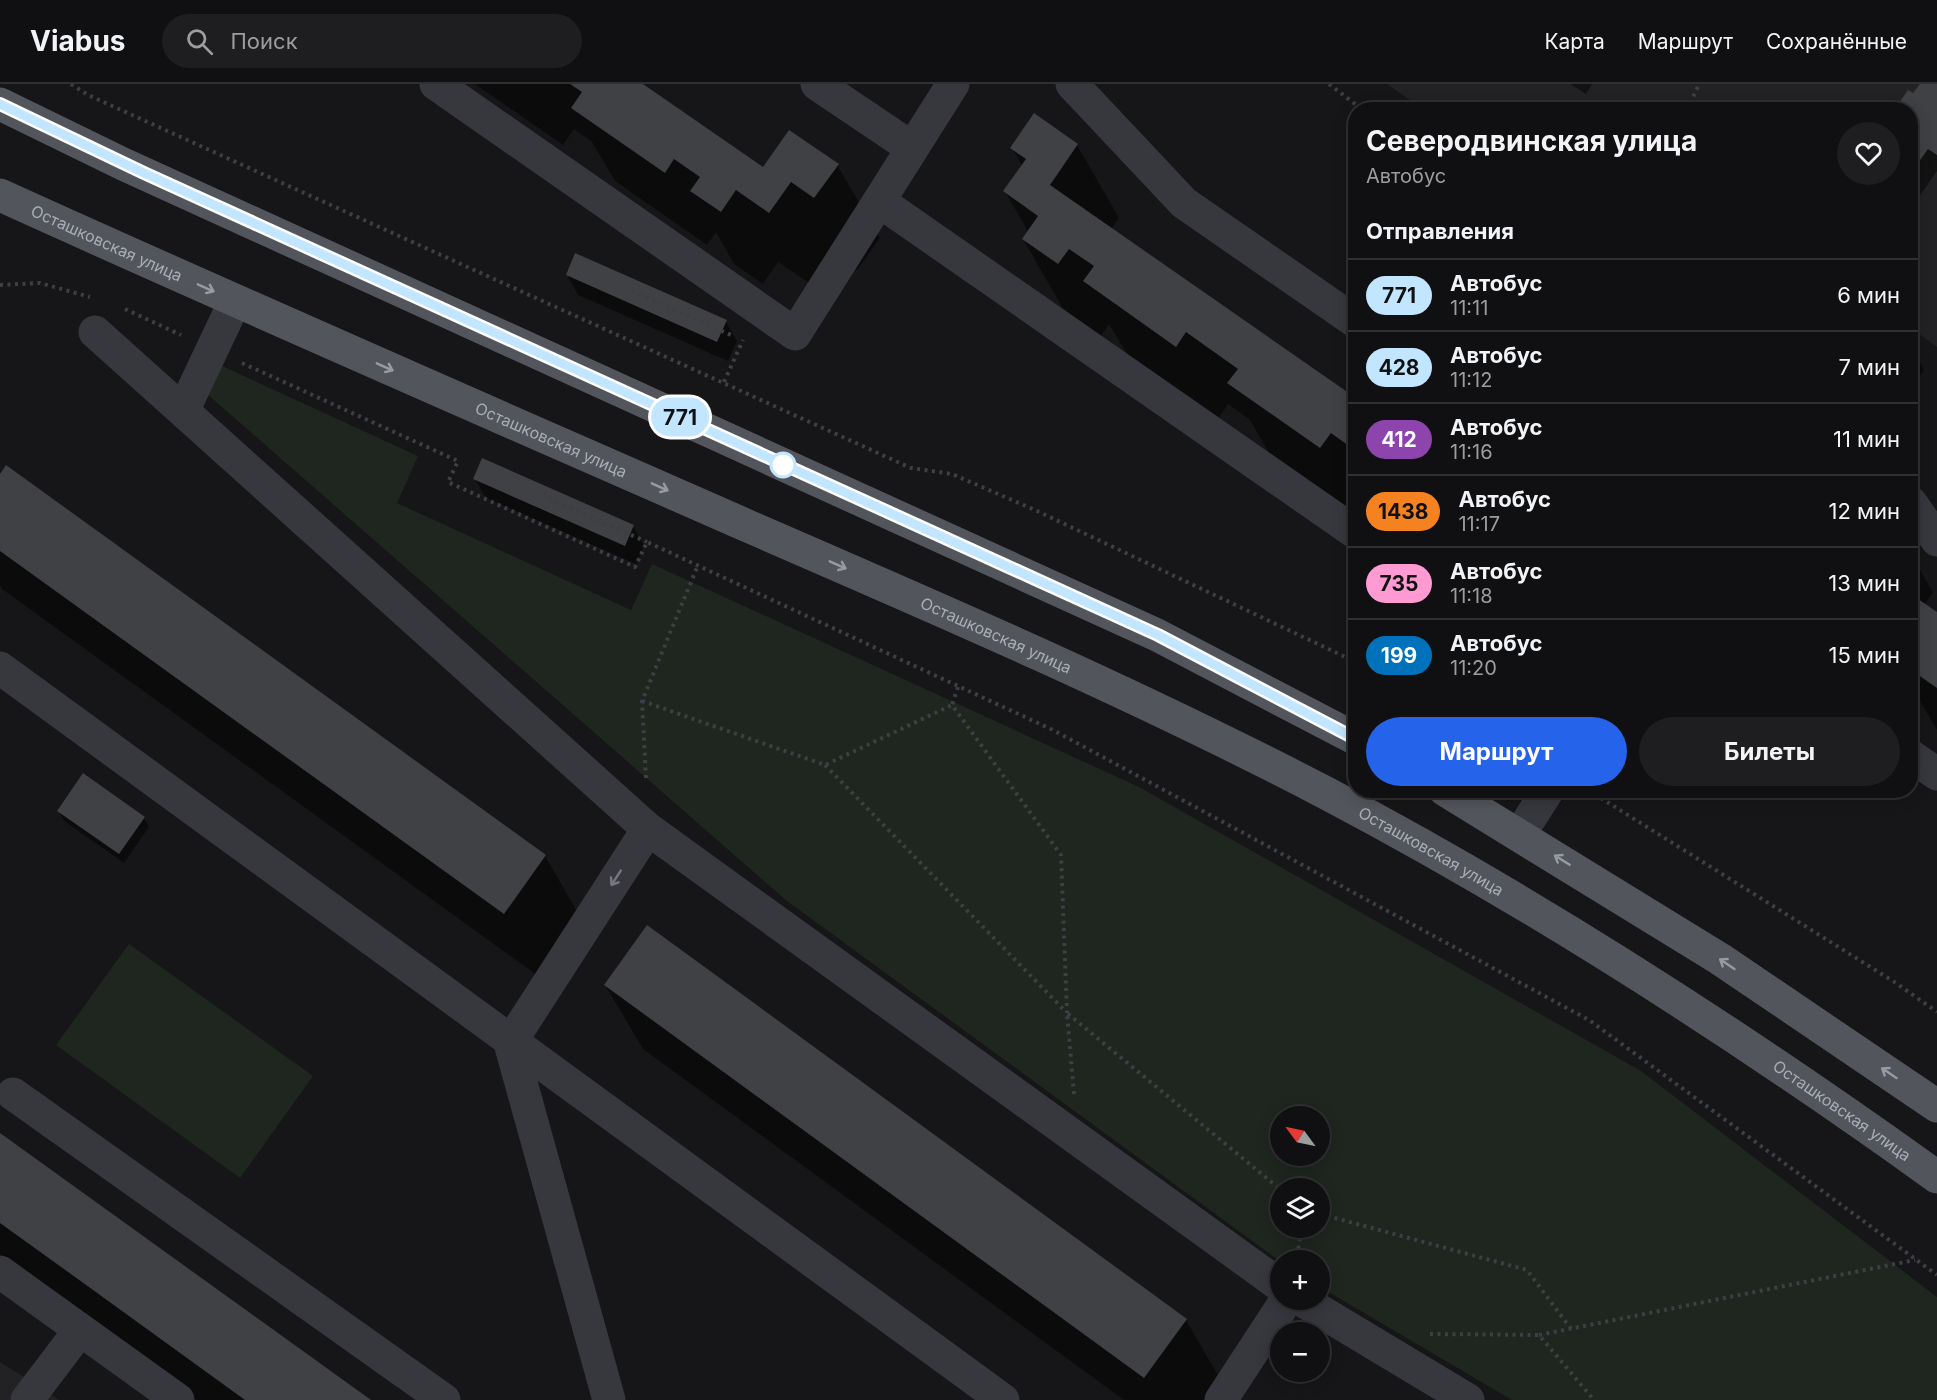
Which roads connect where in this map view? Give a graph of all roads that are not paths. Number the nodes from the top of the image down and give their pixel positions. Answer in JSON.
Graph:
{"nodes":[{"id":1,"x":436,"y":84,"type":"edge"},
{"id":2,"x":817,"y":84,"type":"edge"},
{"id":3,"x":953,"y":84,"type":"edge"},
{"id":4,"x":1072,"y":84,"type":"edge"},
{"id":5,"x":0,"y":104,"type":"edge"},
{"id":6,"x":912,"y":148,"type":"junction"},
{"id":7,"x":0,"y":195,"type":"edge"},
{"id":8,"x":879,"y":201,"type":"junction"},
{"id":9,"x":236,"y":301,"type":"junction"},
{"id":10,"x":1348,"y":316,"type":"edge"},
{"id":11,"x":95,"y":332,"type":"dead end"},
{"id":12,"x":183,"y":411,"type":"junction"},
{"id":13,"x":1918,"y":513,"type":"edge"},
{"id":14,"x":1348,"y":527,"type":"edge"},
{"id":15,"x":1937,"y":540,"type":"edge"},
{"id":16,"x":0,"y":668,"type":"edge"},
{"id":17,"x":1348,"y":735,"type":"edge"},
{"id":18,"x":1918,"y":761,"type":"edge"},
{"id":19,"x":1937,"y":774,"type":"edge"},
{"id":20,"x":1459,"y":798,"type":"edge"},
{"id":21,"x":1543,"y":798,"type":"edge"},
{"id":22,"x":648,"y":829,"type":"junction"},
{"id":23,"x":1520,"y":834,"type":"junction"},
{"id":24,"x":510,"y":1043,"type":"junction"},
{"id":25,"x":13,"y":1094,"type":"dead end"},
{"id":26,"x":1937,"y":1106,"type":"edge"},
{"id":27,"x":1937,"y":1177,"type":"edge"},
{"id":28,"x":0,"y":1272,"type":"edge"},
{"id":29,"x":1270,"y":1278,"type":"edge"},
{"id":30,"x":1280,"y":1310,"type":"edge"},
{"id":31,"x":1318,"y":1310,"type":"edge"},
{"id":32,"x":80,"y":1330,"type":"junction"},
{"id":33,"x":990,"y":1396,"type":"edge"},
{"id":34,"x":27,"y":1400,"type":"edge"},
{"id":35,"x":178,"y":1400,"type":"edge"},
{"id":36,"x":444,"y":1400,"type":"edge"},
{"id":37,"x":609,"y":1400,"type":"edge"},
{"id":38,"x":1221,"y":1400,"type":"edge"},
{"id":39,"x":1468,"y":1400,"type":"edge"}],
"edges":[{"from":1,"to":8,"type":"lane"},
{"from":2,"to":6,"type":"lane"},
{"from":3,"to":6,"type":"lane"},
{"from":4,"to":10,"type":"lane"},
{"from":5,"to":17,"type":"main road"},
{"from":6,"to":8,"type":"lane"},
{"from":7,"to":9,"type":"main road","name":"Осташковская улица","one_way":true},
{"from":8,"to":14,"type":"lane"},
{"from":9,"to":12,"type":"lane"},
{"from":9,"to":27,"type":"main road","name":"Осташковская улица","one_way":true},
{"from":11,"to":12,"type":"lane"},
{"from":12,"to":22,"type":"lane"},
{"from":13,"to":15,"type":"lane"},
{"from":16,"to":24,"type":"lane"},
{"from":18,"to":19,"type":"lane"},
{"from":20,"to":23,"type":"main road"},
{"from":21,"to":23,"type":"lane"},
{"from":22,"to":24,"type":"lane","one_way":true},
{"from":22,"to":29,"type":"lane"},
{"from":26,"to":23,"type":"main road","one_way":true},
{"from":24,"to":33,"type":"lane"},
{"from":24,"to":37,"type":"lane"},
{"from":25,"to":36,"type":"lane"},
{"from":28,"to":32,"type":"lane"},
{"from":30,"to":38,"type":"lane"},
{"from":31,"to":39,"type":"lane"},
{"from":32,"to":34,"type":"lane"},
{"from":32,"to":35,"type":"lane"}]}
